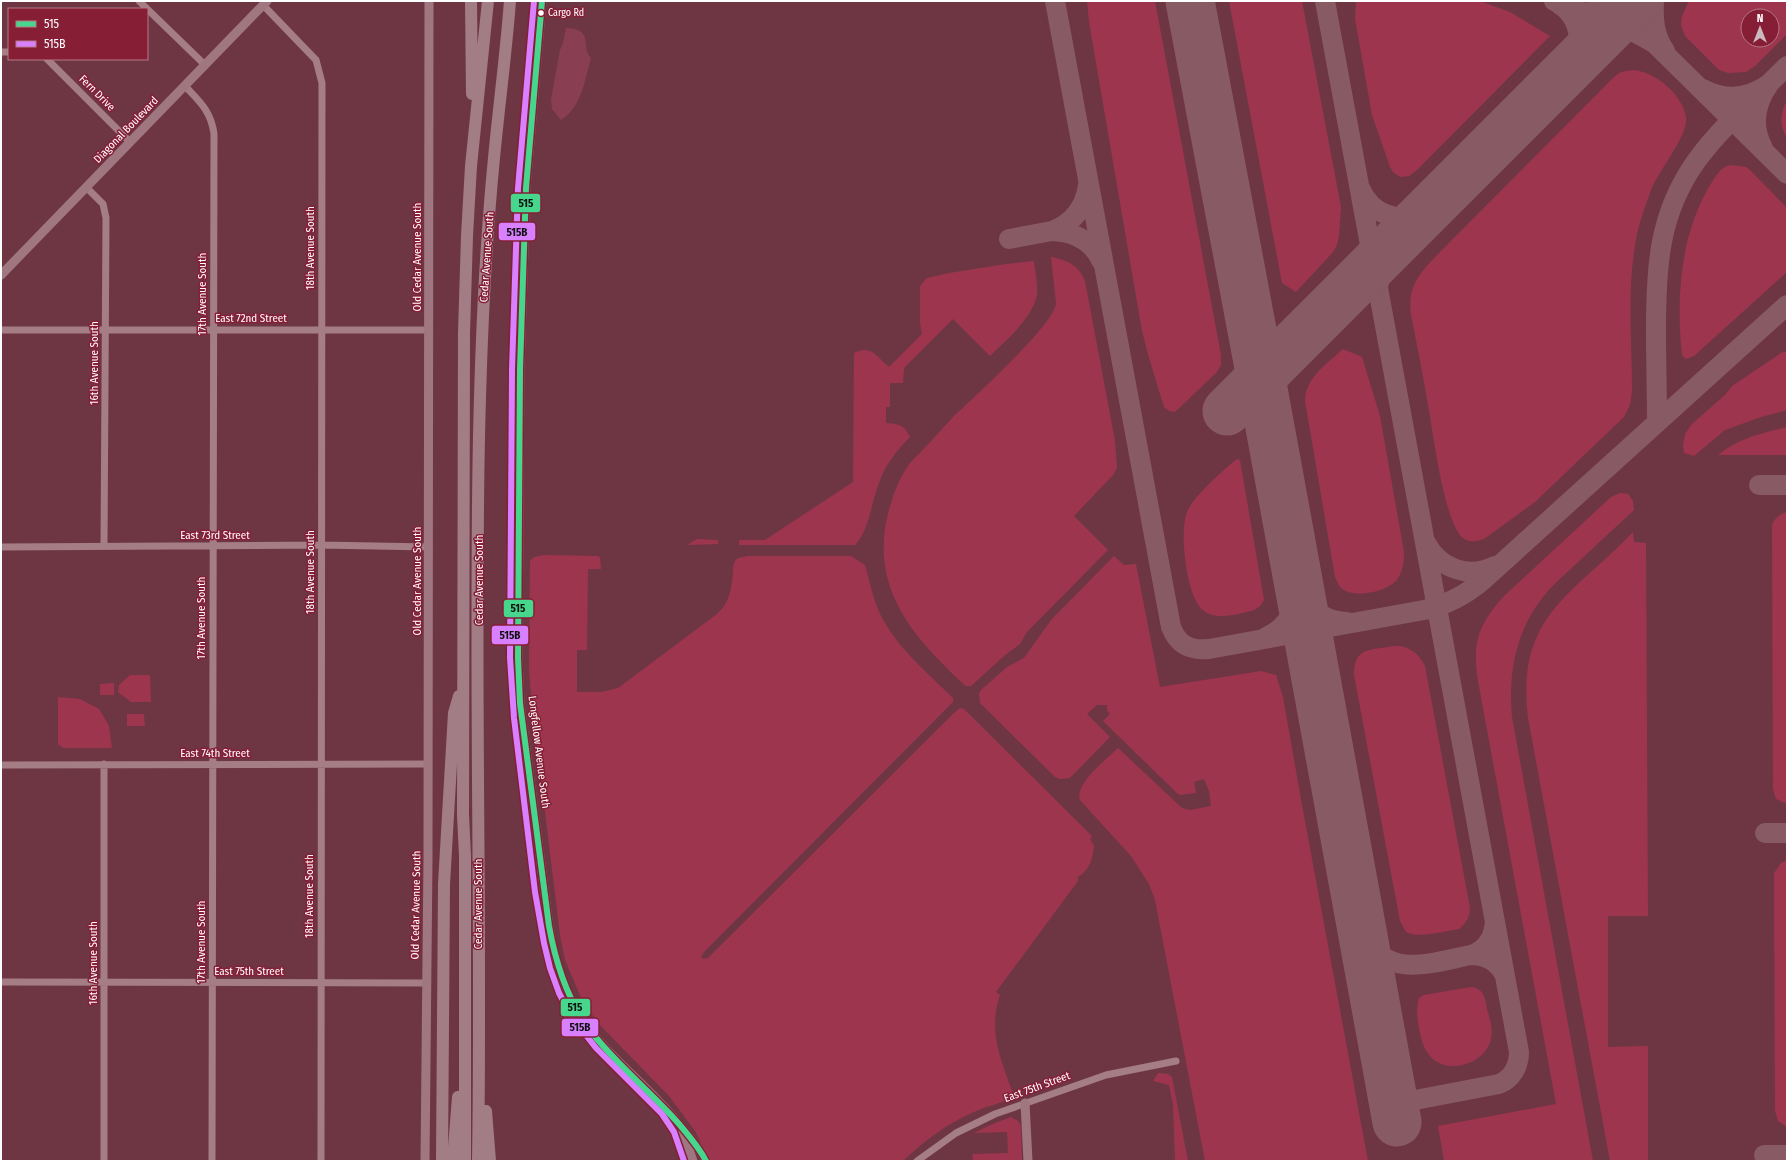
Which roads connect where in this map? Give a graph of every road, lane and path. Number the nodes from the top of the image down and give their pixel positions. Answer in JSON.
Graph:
{"nodes":[{"id":1,"x":139,"y":1,"type":"edge"},
{"id":2,"x":429,"y":1,"type":"edge"},
{"id":3,"x":471,"y":1,"type":"edge"},
{"id":4,"x":488,"y":1,"type":"edge"},
{"id":5,"x":510,"y":1,"type":"edge"},
{"id":6,"x":542,"y":1,"type":"edge"},
{"id":7,"x":265,"y":3,"type":"edge"},
{"id":8,"x":146,"y":8,"type":"edge"},
{"id":9,"x":148,"y":10,"type":"edge"},
{"id":10,"x":48,"y":60,"type":"edge"},
{"id":11,"x":205,"y":65,"type":"junction"},
{"id":12,"x":185,"y":86,"type":"junction"},
{"id":13,"x":130,"y":142,"type":"junction"},
{"id":14,"x":471,"y":166,"type":"junction"},
{"id":15,"x":86,"y":187,"type":"junction"},
{"id":16,"x":1,"y":275,"type":"edge"},
{"id":17,"x":321,"y":329,"type":"junction"},
{"id":18,"x":1,"y":330,"type":"edge"},
{"id":19,"x":105,"y":330,"type":"junction"},
{"id":20,"x":213,"y":330,"type":"junction"},
{"id":21,"x":429,"y":330,"type":"junction"},
{"id":22,"x":321,"y":545,"type":"junction"},
{"id":23,"x":104,"y":546,"type":"junction"},
{"id":24,"x":213,"y":546,"type":"junction"},
{"id":25,"x":429,"y":547,"type":"junction"},
{"id":26,"x":1,"y":548,"type":"edge"},
{"id":27,"x":463,"y":677,"type":"junction"},
{"id":28,"x":104,"y":764,"type":"junction"},
{"id":29,"x":320,"y":764,"type":"junction"},
{"id":30,"x":428,"y":764,"type":"junction"},
{"id":31,"x":1,"y":765,"type":"edge"},
{"id":32,"x":212,"y":765,"type":"junction"},
{"id":33,"x":1,"y":982,"type":"edge"},
{"id":34,"x":104,"y":982,"type":"junction"},
{"id":35,"x":212,"y":982,"type":"junction"},
{"id":36,"x":320,"y":982,"type":"junction"},
{"id":37,"x":426,"y":982,"type":"junction"},
{"id":38,"x":465,"y":994,"type":"junction"},
{"id":39,"x":480,"y":1042,"type":"junction"},
{"id":40,"x":1176,"y":1061,"type":"dead end"},
{"id":41,"x":1025,"y":1103,"type":"junction"},
{"id":42,"x":680,"y":1125,"type":"junction"},
{"id":43,"x":104,"y":1161,"type":"edge"},
{"id":44,"x":212,"y":1161,"type":"edge"},
{"id":45,"x":321,"y":1161,"type":"edge"},
{"id":46,"x":425,"y":1161,"type":"edge"},
{"id":47,"x":442,"y":1161,"type":"edge"},
{"id":48,"x":453,"y":1161,"type":"edge"},
{"id":49,"x":465,"y":1161,"type":"edge"},
{"id":50,"x":478,"y":1161,"type":"edge"},
{"id":51,"x":490,"y":1161,"type":"edge"},
{"id":52,"x":693,"y":1161,"type":"edge"},
{"id":53,"x":706,"y":1161,"type":"edge"},
{"id":54,"x":917,"y":1161,"type":"edge"},
{"id":55,"x":1028,"y":1161,"type":"edge"}],
"edges":[{"from":1,"to":8,"type":"street"},
{"from":2,"to":21,"type":"street","name":"Old Cedar Avenue South"},
{"from":3,"to":14,"type":"highway"},
{"from":4,"to":14,"type":"highway","name":"Cedar Avenue South"},
{"from":5,"to":39,"type":"highway","name":"Cedar Avenue South"},
{"from":6,"to":42,"type":"street","name":"Longfellow Avenue South"},
{"from":7,"to":11,"type":"street","name":"Diagonal Boulevard"},
{"from":7,"to":17,"type":"street","name":"18th Avenue South"},
{"from":9,"to":11,"type":"street"},
{"from":10,"to":13,"type":"street","name":"Fern Drive"},
{"from":11,"to":12,"type":"street","name":"Diagonal Boulevard"},
{"from":12,"to":13,"type":"street","name":"Diagonal Boulevard"},
{"from":12,"to":20,"type":"street","name":"17th Avenue South"},
{"from":13,"to":15,"type":"street","name":"Diagonal Boulevard"},
{"from":14,"to":27,"type":"highway","name":"Cedar Avenue South"},
{"from":15,"to":16,"type":"street","name":"Diagonal Boulevard"},
{"from":15,"to":19,"type":"street","name":"16th Avenue South"},
{"from":17,"to":20,"type":"street","name":"East 72nd Street"},
{"from":17,"to":21,"type":"street","name":"East 72nd Street"},
{"from":17,"to":22,"type":"street","name":"18th Avenue South"},
{"from":18,"to":19,"type":"street","name":"East 72nd Street"},
{"from":19,"to":20,"type":"street","name":"East 72nd Street"},
{"from":19,"to":23,"type":"street","name":"16th Avenue South"},
{"from":20,"to":24,"type":"street","name":"17th Avenue South"},
{"from":21,"to":25,"type":"street","name":"Old Cedar Avenue South"},
{"from":22,"to":24,"type":"street","name":"East 73rd Street"},
{"from":22,"to":25,"type":"street","name":"East 73rd Street"},
{"from":22,"to":29,"type":"street","name":"18th Avenue South"},
{"from":23,"to":24,"type":"street","name":"East 73rd Street"},
{"from":23,"to":26,"type":"street","name":"East 73rd Street"},
{"from":24,"to":32,"type":"street","name":"17th Avenue South"},
{"from":25,"to":30,"type":"street","name":"Old Cedar Avenue South"},
{"from":27,"to":38,"type":"highway","name":"Cedar Avenue South"},
{"from":27,"to":47,"type":"highway"},
{"from":28,"to":31,"type":"street","name":"East 74th Street"},
{"from":28,"to":32,"type":"street","name":"East 74th Street"},
{"from":28,"to":34,"type":"street","name":"16th Avenue South"},
{"from":29,"to":30,"type":"street","name":"East 74th Street"},
{"from":29,"to":32,"type":"street","name":"East 74th Street"},
{"from":29,"to":36,"type":"street","name":"18th Avenue South"},
{"from":30,"to":37,"type":"street","name":"Old Cedar Avenue South"},
{"from":32,"to":35,"type":"street","name":"17th Avenue South"},
{"from":33,"to":34,"type":"street","name":"East 75th Street"},
{"from":34,"to":35,"type":"street","name":"East 75th Street"},
{"from":34,"to":43,"type":"street","name":"16th Avenue South"},
{"from":35,"to":36,"type":"street","name":"East 75th Street"},
{"from":35,"to":44,"type":"street","name":"17th Avenue South"},
{"from":36,"to":37,"type":"street","name":"East 75th Street"},
{"from":36,"to":45,"type":"street","name":"18th Avenue South"},
{"from":37,"to":46,"type":"street","name":"Old Cedar Avenue South"},
{"from":38,"to":48,"type":"highway"},
{"from":38,"to":49,"type":"highway","name":"Cedar Avenue South"},
{"from":39,"to":50,"type":"highway","name":"Cedar Avenue South"},
{"from":39,"to":51,"type":"highway"},
{"from":40,"to":41,"type":"street","name":"East 75th Street"},
{"from":41,"to":54,"type":"street","name":"East 75th Street"},
{"from":41,"to":55,"type":"street"},
{"from":42,"to":52,"type":"street","name":"Longfellow Avenue South"},
{"from":42,"to":53,"type":"street","name":"Longfellow Avenue South"}]}
